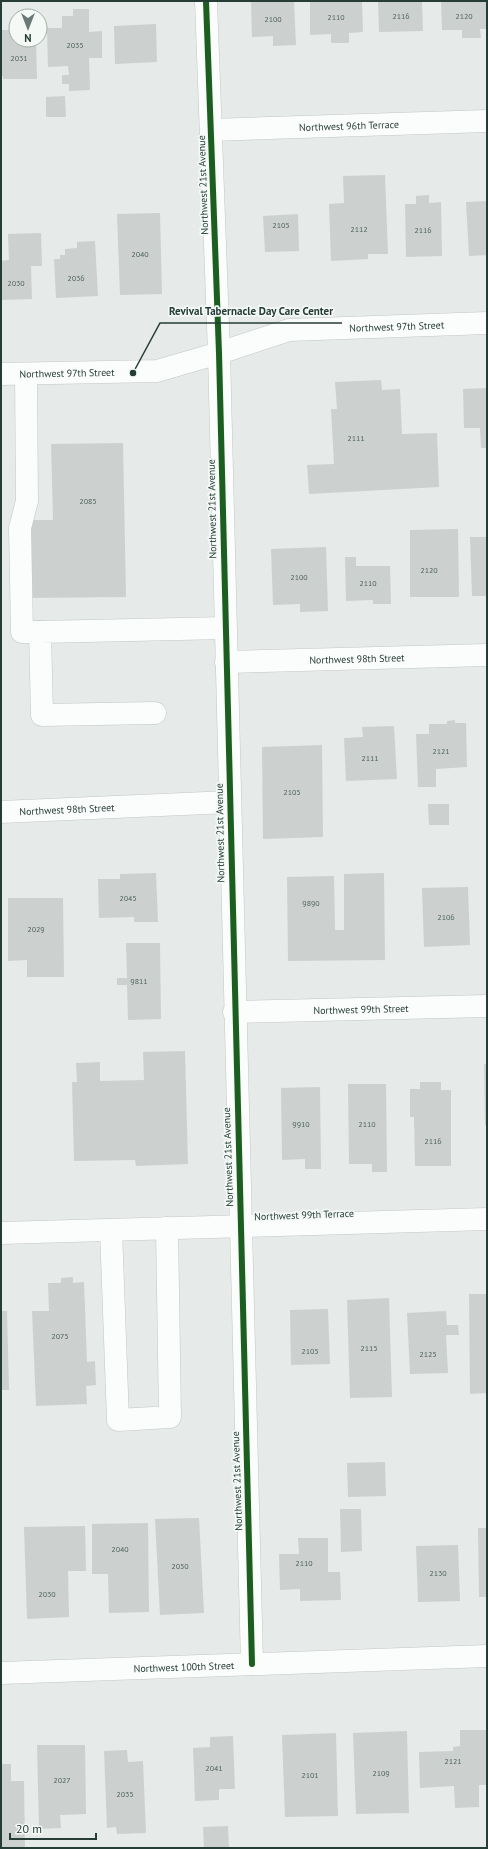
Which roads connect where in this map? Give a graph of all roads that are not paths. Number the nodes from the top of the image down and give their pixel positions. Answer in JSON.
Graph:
{"nodes":[{"id":1,"x":206,"y":1,"type":"edge"},
{"id":2,"x":487,"y":121,"type":"edge"},
{"id":3,"x":211,"y":130,"type":"junction"},
{"id":4,"x":487,"y":322,"type":"edge"},
{"id":5,"x":219,"y":353,"type":"junction"},
{"id":6,"x":1,"y":374,"type":"edge"},
{"id":7,"x":26,"y":374,"type":"junction"},
{"id":8,"x":225,"y":628,"type":"junction"},
{"id":9,"x":40,"y":632,"type":"junction"},
{"id":10,"x":487,"y":655,"type":"edge"},
{"id":11,"x":226,"y":662,"type":"junction"},
{"id":12,"x":155,"y":713,"type":"dead end"},
{"id":13,"x":229,"y":802,"type":"junction"},
{"id":14,"x":1,"y":812,"type":"edge"},
{"id":15,"x":487,"y":1006,"type":"edge"},
{"id":16,"x":234,"y":1012,"type":"junction"},
{"id":17,"x":487,"y":1218,"type":"edge"},
{"id":18,"x":240,"y":1227,"type":"junction"},
{"id":19,"x":167,"y":1228,"type":"junction"},
{"id":20,"x":111,"y":1230,"type":"junction"},
{"id":21,"x":1,"y":1233,"type":"edge"},
{"id":22,"x":487,"y":1656,"type":"edge"},
{"id":23,"x":252,"y":1664,"type":"junction"},
{"id":24,"x":1,"y":1673,"type":"edge"}],
"edges":[{"from":1,"to":3,"type":"street","name":"Northwest 21st Avenue"},
{"from":2,"to":3,"type":"street","name":"Northwest 96th Terrace"},
{"from":3,"to":5,"type":"street","name":"Northwest 21st Avenue"},
{"from":4,"to":5,"type":"street","name":"Northwest 97th Street"},
{"from":5,"to":7,"type":"street","name":"Northwest 97th Street"},
{"from":5,"to":8,"type":"street","name":"Northwest 21st Avenue"},
{"from":6,"to":7,"type":"street","name":"Northwest 97th Street"},
{"from":7,"to":9,"type":"street"},
{"from":8,"to":9,"type":"street"},
{"from":8,"to":11,"type":"street","name":"Northwest 21st Avenue"},
{"from":9,"to":12,"type":"street"},
{"from":10,"to":11,"type":"street","name":"Northwest 98th Street"},
{"from":11,"to":13,"type":"street","name":"Northwest 21st Avenue"},
{"from":13,"to":14,"type":"street","name":"Northwest 98th Street"},
{"from":13,"to":16,"type":"street","name":"Northwest 21st Avenue"},
{"from":15,"to":16,"type":"street","name":"Northwest 99th Street"},
{"from":16,"to":18,"type":"street","name":"Northwest 21st Avenue"},
{"from":17,"to":18,"type":"street","name":"Northwest 99th Terrace"},
{"from":18,"to":19,"type":"street","name":"Northwest 99th Terrace"},
{"from":18,"to":23,"type":"street","name":"Northwest 21st Avenue"},
{"from":19,"to":20,"type":"street","name":"Northwest 99th Terrace"},
{"from":19,"to":20,"type":"street"},
{"from":20,"to":21,"type":"street","name":"Northwest 99th Terrace"},
{"from":22,"to":23,"type":"street","name":"Northwest 100th Street"},
{"from":23,"to":24,"type":"street","name":"Northwest 100th Street"}]}
